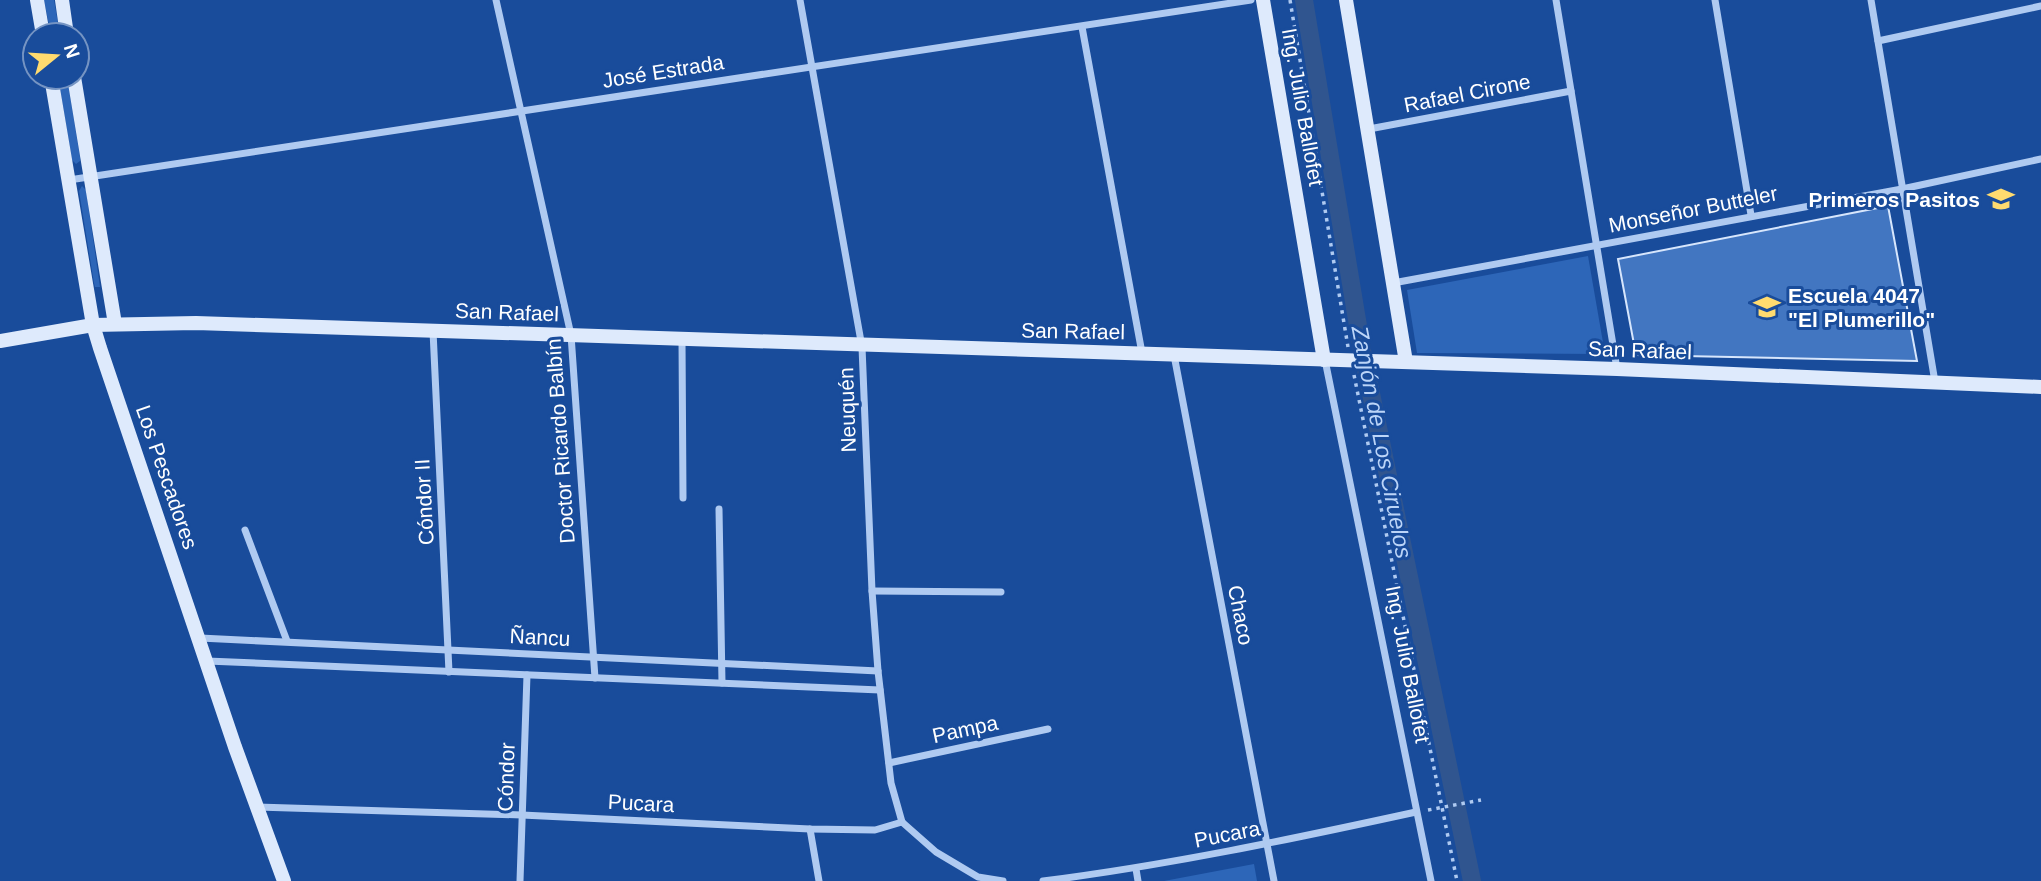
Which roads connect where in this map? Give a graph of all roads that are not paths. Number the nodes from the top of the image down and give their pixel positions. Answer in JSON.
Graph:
{"nodes":[{"id":1,"x":37,"y":0,"type":"edge"},
{"id":2,"x":62,"y":0,"type":"edge"},
{"id":3,"x":496,"y":0,"type":"edge"},
{"id":4,"x":800,"y":0,"type":"edge"},
{"id":5,"x":1251,"y":0,"type":"edge"},
{"id":6,"x":1264,"y":0,"type":"edge"},
{"id":7,"x":1346,"y":0,"type":"edge"},
{"id":8,"x":1556,"y":0,"type":"edge"},
{"id":9,"x":1715,"y":0,"type":"edge"},
{"id":10,"x":1871,"y":0,"type":"edge"},
{"id":11,"x":2041,"y":6,"type":"edge"},
{"id":12,"x":41,"y":21,"type":"edge"},
{"id":13,"x":65,"y":21,"type":"edge"},
{"id":14,"x":1082,"y":27,"type":"junction"},
{"id":15,"x":1878,"y":41,"type":"junction"},
{"id":16,"x":813,"y":66,"type":"junction"},
{"id":17,"x":55,"y":91,"type":"edge"},
{"id":18,"x":75,"y":91,"type":"edge"},
{"id":19,"x":1571,"y":91,"type":"junction"},
{"id":20,"x":522,"y":111,"type":"junction"},
{"id":21,"x":1369,"y":129,"type":"junction"},
{"id":22,"x":2041,"y":159,"type":"edge"},
{"id":23,"x":80,"y":178,"type":"junction"},
{"id":24,"x":1902,"y":188,"type":"junction"},
{"id":25,"x":1751,"y":215,"type":"junction"},
{"id":26,"x":1597,"y":245,"type":"junction"},
{"id":27,"x":1392,"y":283,"type":"junction"},
{"id":28,"x":104,"y":324,"type":"junction"},
{"id":29,"x":433,"y":331,"type":"junction"},
{"id":30,"x":571,"y":335,"type":"junction"},
{"id":31,"x":682,"y":340,"type":"junction"},
{"id":32,"x":0,"y":341,"type":"edge"},
{"id":33,"x":862,"y":347,"type":"junction"},
{"id":34,"x":1142,"y":354,"type":"junction"},
{"id":35,"x":1174,"y":355,"type":"junction"},
{"id":36,"x":1331,"y":360,"type":"junction"},
{"id":37,"x":1406,"y":362,"type":"junction"},
{"id":38,"x":1617,"y":369,"type":"junction"},
{"id":39,"x":1935,"y":383,"type":"junction"},
{"id":40,"x":2041,"y":387,"type":"edge"},
{"id":41,"x":683,"y":498,"type":"dead end"},
{"id":42,"x":719,"y":509,"type":"dead end"},
{"id":43,"x":245,"y":530,"type":"dead end"},
{"id":44,"x":872,"y":591,"type":"junction"},
{"id":45,"x":1001,"y":592,"type":"dead end"},
{"id":46,"x":200,"y":638,"type":"junction"},
{"id":47,"x":287,"y":641,"type":"junction"},
{"id":48,"x":449,"y":649,"type":"junction"},
{"id":49,"x":592,"y":657,"type":"junction"},
{"id":50,"x":207,"y":661,"type":"junction"},
{"id":51,"x":722,"y":663,"type":"junction"},
{"id":52,"x":449,"y":671,"type":"junction"},
{"id":53,"x":878,"y":671,"type":"junction"},
{"id":54,"x":527,"y":675,"type":"junction"},
{"id":55,"x":595,"y":678,"type":"junction"},
{"id":56,"x":722,"y":683,"type":"junction"},
{"id":57,"x":880,"y":690,"type":"junction"},
{"id":58,"x":1048,"y":729,"type":"dead end"},
{"id":59,"x":889,"y":763,"type":"junction"},
{"id":60,"x":257,"y":807,"type":"junction"},
{"id":61,"x":1416,"y":812,"type":"junction"},
{"id":62,"x":522,"y":815,"type":"junction"},
{"id":63,"x":902,"y":822,"type":"junction"},
{"id":64,"x":810,"y":829,"type":"junction"},
{"id":65,"x":1266,"y":845,"type":"junction"},
{"id":66,"x":1136,"y":869,"type":"junction"},
{"id":67,"x":979,"y":879,"type":"edge"},
{"id":68,"x":284,"y":881,"type":"edge"},
{"id":69,"x":520,"y":881,"type":"edge"},
{"id":70,"x":819,"y":881,"type":"edge"},
{"id":71,"x":1003,"y":881,"type":"edge"},
{"id":72,"x":1043,"y":881,"type":"edge"},
{"id":73,"x":1138,"y":881,"type":"edge"},
{"id":74,"x":1274,"y":881,"type":"edge"},
{"id":75,"x":1431,"y":881,"type":"edge"}],
"edges":[{"from":1,"to":12,"type":"street"},
{"from":2,"to":13,"type":"street"},
{"from":3,"to":20,"type":"street","name":"Doctor Ricardo Balbín"},
{"from":4,"to":16,"type":"street","name":"Neuquén"},
{"from":5,"to":14,"type":"street","name":"José Estrada"},
{"from":6,"to":36,"type":"street","name":"Ing. Julio Ballofet"},
{"from":7,"to":21,"type":"street"},
{"from":8,"to":19,"type":"street"},
{"from":9,"to":25,"type":"street"},
{"from":10,"to":15,"type":"street"},
{"from":11,"to":15,"type":"street"},
{"from":14,"to":16,"type":"street","name":"José Estrada"},
{"from":14,"to":34,"type":"street"},
{"from":15,"to":24,"type":"street"},
{"from":16,"to":20,"type":"street","name":"José Estrada"},
{"from":16,"to":33,"type":"street","name":"Neuquén"},
{"from":17,"to":23,"type":"street","name":"Los Pescadores"},
{"from":18,"to":23,"type":"street","name":"Los Pescadores"},
{"from":19,"to":21,"type":"street","name":"Rafael Cirone"},
{"from":19,"to":26,"type":"street"},
{"from":20,"to":23,"type":"street","name":"José Estrada"},
{"from":20,"to":30,"type":"street","name":"Doctor Ricardo Balbín"},
{"from":21,"to":27,"type":"street"},
{"from":22,"to":24,"type":"street","name":"Monseñor Butteler"},
{"from":23,"to":28,"type":"street","name":"Los Pescadores"},
{"from":23,"to":28,"type":"street","name":"Los Pescadores"},
{"from":24,"to":25,"type":"street","name":"Monseñor Butteler"},
{"from":24,"to":39,"type":"street"},
{"from":25,"to":26,"type":"street","name":"Monseñor Butteler"},
{"from":26,"to":27,"type":"street","name":"Monseñor Butteler"},
{"from":26,"to":38,"type":"street"},
{"from":27,"to":37,"type":"street"},
{"from":28,"to":29,"type":"street","name":"San Rafael"},
{"from":28,"to":32,"type":"street","name":"San Rafael"},
{"from":28,"to":46,"type":"street","name":"Los Pescadores"},
{"from":29,"to":30,"type":"street","name":"San Rafael"},
{"from":29,"to":48,"type":"street","name":"Cóndor II"},
{"from":30,"to":31,"type":"street","name":"San Rafael"},
{"from":30,"to":49,"type":"street","name":"Doctor Ricardo Balbín"},
{"from":31,"to":33,"type":"street","name":"San Rafael"},
{"from":31,"to":41,"type":"street"},
{"from":33,"to":34,"type":"street","name":"San Rafael"},
{"from":33,"to":44,"type":"street","name":"Neuquén"},
{"from":34,"to":35,"type":"street","name":"San Rafael"},
{"from":35,"to":36,"type":"street","name":"San Rafael"},
{"from":35,"to":65,"type":"street","name":"Chaco"},
{"from":36,"to":37,"type":"street","name":"San Rafael"},
{"from":36,"to":61,"type":"street","name":"Ing. Julio Ballofet"},
{"from":37,"to":38,"type":"street","name":"San Rafael"},
{"from":38,"to":39,"type":"street","name":"San Rafael"},
{"from":39,"to":40,"type":"street","name":"San Rafael"},
{"from":42,"to":51,"type":"street"},
{"from":43,"to":47,"type":"street"},
{"from":44,"to":45,"type":"street"},
{"from":44,"to":53,"type":"street","name":"Neuquén"},
{"from":46,"to":47,"type":"street","name":"Ñancu"},
{"from":46,"to":50,"type":"street","name":"Los Pescadores"},
{"from":47,"to":48,"type":"street","name":"Ñancu"},
{"from":48,"to":49,"type":"street","name":"Ñancu"},
{"from":48,"to":52,"type":"street","name":"Cóndor II"},
{"from":49,"to":51,"type":"street","name":"Ñancu"},
{"from":49,"to":55,"type":"street","name":"Doctor Ricardo Balbín"},
{"from":50,"to":52,"type":"street","name":"Ñancu"},
{"from":50,"to":60,"type":"street","name":"Los Pescadores"},
{"from":51,"to":53,"type":"street","name":"Ñancu"},
{"from":51,"to":56,"type":"street"},
{"from":52,"to":54,"type":"street","name":"Ñancu"},
{"from":53,"to":57,"type":"street","name":"Neuquén"},
{"from":54,"to":55,"type":"street","name":"Ñancu"},
{"from":54,"to":62,"type":"street","name":"Cóndor"},
{"from":55,"to":56,"type":"street","name":"Ñancu"},
{"from":56,"to":57,"type":"street","name":"Ñancu"},
{"from":57,"to":59,"type":"street","name":"Neuquén"},
{"from":58,"to":59,"type":"street","name":"Pampa"},
{"from":59,"to":63,"type":"street","name":"Neuquén"},
{"from":60,"to":62,"type":"street","name":"Pucara"},
{"from":60,"to":68,"type":"street","name":"Los Pescadores"},
{"from":61,"to":65,"type":"street","name":"Pucara"},
{"from":61,"to":75,"type":"street","name":"Ing. Julio Ballofet"},
{"from":62,"to":64,"type":"street","name":"Pucara"},
{"from":62,"to":69,"type":"street","name":"Cóndor"},
{"from":63,"to":64,"type":"street","name":"Pucara"},
{"from":63,"to":67,"type":"street"},
{"from":64,"to":70,"type":"street"},
{"from":65,"to":66,"type":"street","name":"Pucara"},
{"from":65,"to":74,"type":"street","name":"Chaco"},
{"from":66,"to":72,"type":"street","name":"Pucara"},
{"from":66,"to":73,"type":"street"},
{"from":67,"to":71,"type":"street"}]}
